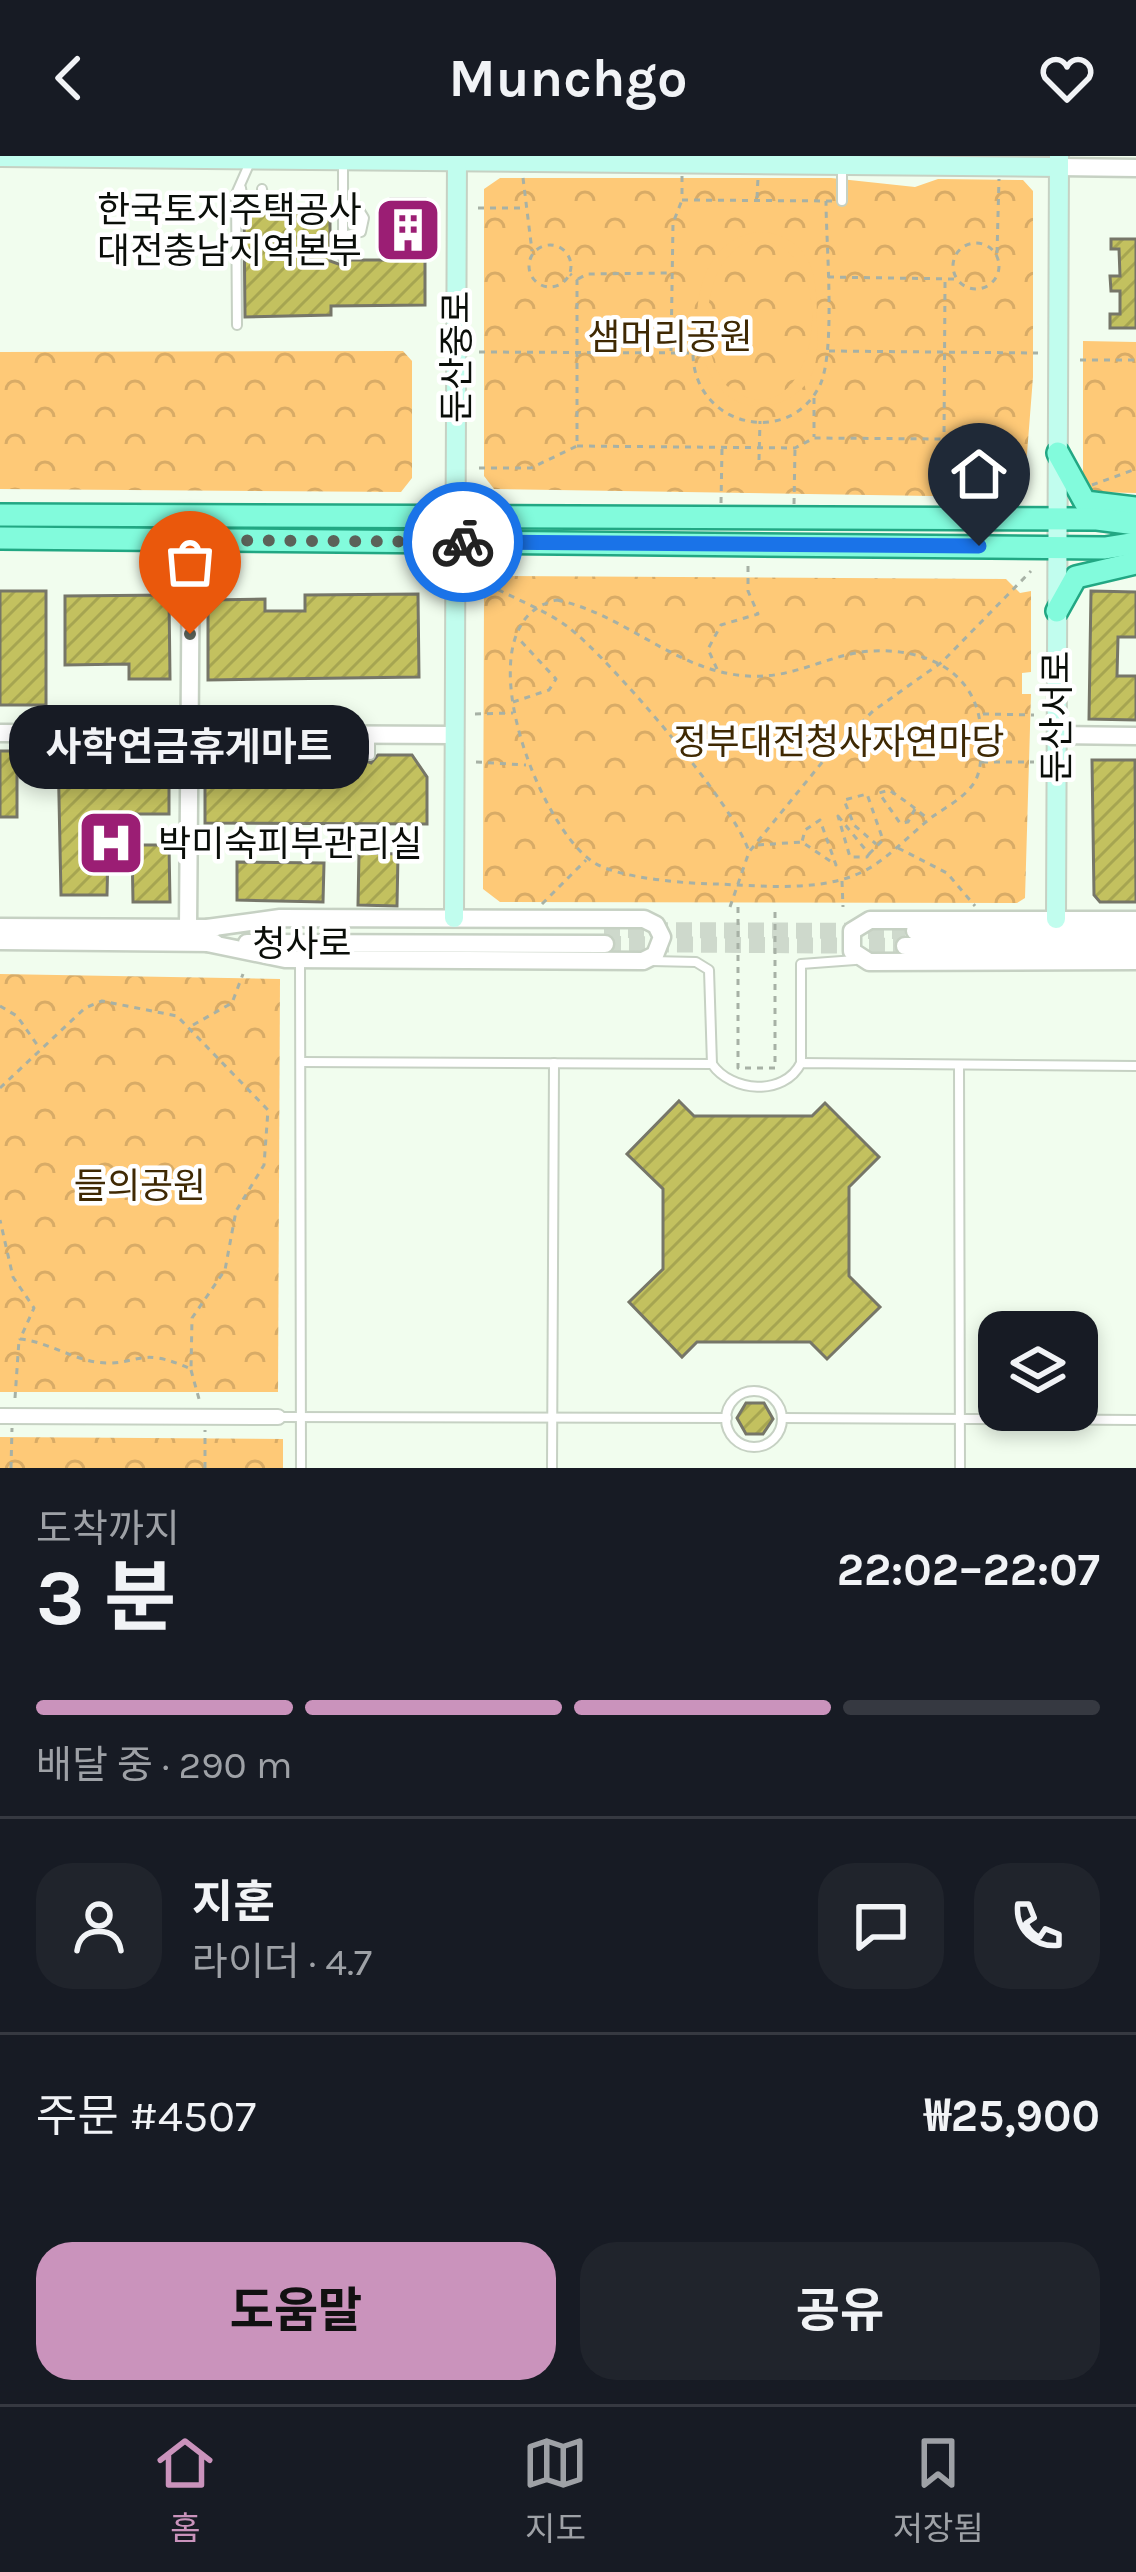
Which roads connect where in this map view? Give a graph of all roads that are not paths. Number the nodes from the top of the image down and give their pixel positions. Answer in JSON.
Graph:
{"nodes":[{"id":1,"x":0,"y":157,"type":"edge"},
{"id":2,"x":16,"y":157,"type":"edge"},
{"id":3,"x":57,"y":157,"type":"edge"},
{"id":4,"x":461,"y":157,"type":"edge"},
{"id":5,"x":251,"y":158,"type":"edge"},
{"id":6,"x":343,"y":158,"type":"edge"},
{"id":7,"x":592,"y":161,"type":"edge"},
{"id":8,"x":721,"y":161,"type":"edge"},
{"id":9,"x":800,"y":161,"type":"edge"},
{"id":10,"x":1059,"y":162,"type":"edge"},
{"id":11,"x":842,"y":166,"type":"junction"},
{"id":12,"x":0,"y":167,"type":"edge"},
{"id":13,"x":1136,"y":168,"type":"edge"},
{"id":14,"x":241,"y":187,"type":"junction"},
{"id":15,"x":262,"y":188,"type":"dead end"},
{"id":16,"x":842,"y":201,"type":"road end"},
{"id":17,"x":343,"y":204,"type":"junction"},
{"id":18,"x":343,"y":236,"type":"junction"},
{"id":19,"x":343,"y":259,"type":"dead end"},
{"id":20,"x":237,"y":326,"type":"dead end"},
{"id":21,"x":1058,"y":453,"type":"junction"},
{"id":22,"x":1136,"y":510,"type":"edge"},
{"id":23,"x":0,"y":515,"type":"edge"},
{"id":24,"x":456,"y":517,"type":"junction"},
{"id":25,"x":1057,"y":519,"type":"junction"},
{"id":26,"x":1097,"y":519,"type":"junction"},
{"id":27,"x":1136,"y":524,"type":"edge"},
{"id":28,"x":0,"y":538,"type":"edge"},
{"id":29,"x":190,"y":540,"type":"junction"},
{"id":30,"x":455,"y":542,"type":"junction"},
{"id":31,"x":1136,"y":544,"type":"edge"},
{"id":32,"x":1057,"y":547,"type":"junction"},
{"id":33,"x":1105,"y":548,"type":"junction"},
{"id":34,"x":1136,"y":559,"type":"edge"},
{"id":35,"x":1057,"y":610,"type":"junction"},
{"id":36,"x":0,"y":733,"type":"edge"},
{"id":37,"x":189,"y":734,"type":"junction"},
{"id":38,"x":344,"y":735,"type":"junction"},
{"id":39,"x":370,"y":735,"type":"junction"},
{"id":40,"x":454,"y":735,"type":"junction"},
{"id":41,"x":1056,"y":735,"type":"junction"},
{"id":42,"x":1136,"y":736,"type":"edge"},
{"id":43,"x":344,"y":755,"type":"dead end"},
{"id":44,"x":370,"y":755,"type":"dead end"},
{"id":45,"x":454,"y":918,"type":"junction"},
{"id":46,"x":1055,"y":919,"type":"junction"},
{"id":47,"x":1136,"y":920,"type":"edge"},
{"id":48,"x":0,"y":927,"type":"edge"},
{"id":49,"x":1136,"y":932,"type":"edge"},
{"id":50,"x":201,"y":933,"type":"junction"},
{"id":51,"x":604,"y":937,"type":"tunnel mouth"},
{"id":52,"x":0,"y":941,"type":"edge"},
{"id":53,"x":1136,"y":947,"type":"edge"},
{"id":54,"x":300,"y":958,"type":"junction"},
{"id":55,"x":643,"y":961,"type":"junction"},
{"id":56,"x":1136,"y":961,"type":"edge"},
{"id":57,"x":869,"y":962,"type":"junction"},
{"id":58,"x":301,"y":1062,"type":"junction"},
{"id":59,"x":801,"y":1063,"type":"junction"},
{"id":60,"x":554,"y":1064,"type":"junction"},
{"id":61,"x":712,"y":1064,"type":"junction"},
{"id":62,"x":958,"y":1065,"type":"junction"},
{"id":63,"x":1136,"y":1066,"type":"edge"},
{"id":64,"x":0,"y":1416,"type":"edge"},
{"id":65,"x":278,"y":1417,"type":"joint"},
{"id":66,"x":301,"y":1417,"type":"junction"},
{"id":67,"x":552,"y":1418,"type":"junction"},
{"id":68,"x":727,"y":1418,"type":"junction"},
{"id":69,"x":782,"y":1418,"type":"junction"},
{"id":70,"x":960,"y":1419,"type":"junction"},
{"id":71,"x":1136,"y":1420,"type":"edge"},
{"id":72,"x":301,"y":1468,"type":"edge"},
{"id":73,"x":552,"y":1468,"type":"edge"},
{"id":74,"x":960,"y":1468,"type":"edge"}],
"edges":[{"from":1,"to":2,"type":"main road"},
{"from":2,"to":3,"type":"main road"},
{"from":2,"to":12,"type":"main road"},
{"from":3,"to":5,"type":"main road"},
{"from":4,"to":6,"type":"main road"},
{"from":4,"to":7,"type":"main road"},
{"from":4,"to":24,"type":"main road","name":"둔산중로"},
{"from":5,"to":6,"type":"main road"},
{"from":5,"to":14,"type":"lane"},
{"from":6,"to":17,"type":"lane"},
{"from":7,"to":8,"type":"main road"},
{"from":8,"to":9,"type":"main road"},
{"from":9,"to":11,"type":"main road"},
{"from":10,"to":11,"type":"main road"},
{"from":10,"to":13,"type":"street"},
{"from":10,"to":21,"type":"main road","name":"둔산서로"},
{"from":11,"to":16,"type":"lane"},
{"from":14,"to":15,"type":"lane"},
{"from":14,"to":20,"type":"lane"},
{"from":17,"to":18,"type":"lane"},
{"from":17,"to":18,"type":"lane"},
{"from":18,"to":19,"type":"lane"},
{"from":21,"to":22,"type":"main road"},
{"from":21,"to":25,"type":"main road","name":"둔산서로"},
{"from":22,"to":26,"type":"main road"},
{"from":23,"to":24,"type":"main road"},
{"from":24,"to":25,"type":"main road"},
{"from":24,"to":30,"type":"main road","name":"둔산중로"},
{"from":25,"to":26,"type":"main road"},
{"from":25,"to":32,"type":"main road","name":"둔산서로"},
{"from":26,"to":27,"type":"main road"},
{"from":28,"to":29,"type":"main road"},
{"from":29,"to":30,"type":"main road"},
{"from":29,"to":37,"type":"street"},
{"from":30,"to":32,"type":"main road"},
{"from":30,"to":40,"type":"main road","name":"둔산중로"},
{"from":31,"to":33,"type":"main road"},
{"from":32,"to":33,"type":"main road"},
{"from":32,"to":35,"type":"main road","name":"둔산서로"},
{"from":33,"to":34,"type":"main road"},
{"from":34,"to":35,"type":"main road"},
{"from":35,"to":41,"type":"main road","name":"둔산서로"},
{"from":36,"to":37,"type":"street"},
{"from":37,"to":38,"type":"street"},
{"from":37,"to":50,"type":"street"},
{"from":38,"to":39,"type":"street"},
{"from":38,"to":43,"type":"lane"},
{"from":39,"to":40,"type":"street"},
{"from":39,"to":44,"type":"lane"},
{"from":40,"to":45,"type":"main road","name":"둔산중로"},
{"from":41,"to":42,"type":"street"},
{"from":41,"to":46,"type":"main road","name":"둔산서로"},
{"from":45,"to":50,"type":"street"},
{"from":45,"to":55,"type":"street"},
{"from":46,"to":47,"type":"street"},
{"from":46,"to":57,"type":"street"},
{"from":48,"to":50,"type":"street","name":"청사로"},
{"from":49,"to":53,"type":"street"},
{"from":50,"to":51,"type":"street","name":"청사로"},
{"from":50,"to":52,"type":"street","name":"청사로"},
{"from":50,"to":54,"type":"street"},
{"from":54,"to":55,"type":"street"},
{"from":54,"to":58,"type":"lane"},
{"from":55,"to":61,"type":"lane"},
{"from":56,"to":57,"type":"street"},
{"from":57,"to":59,"type":"lane"},
{"from":58,"to":60,"type":"lane"},
{"from":58,"to":66,"type":"lane"},
{"from":59,"to":61,"type":"lane"},
{"from":59,"to":62,"type":"lane"},
{"from":60,"to":61,"type":"lane"},
{"from":60,"to":67,"type":"lane"},
{"from":62,"to":63,"type":"lane"},
{"from":62,"to":70,"type":"lane"},
{"from":64,"to":65,"type":"street"},
{"from":65,"to":66,"type":"lane"},
{"from":66,"to":67,"type":"lane"},
{"from":66,"to":72,"type":"lane"},
{"from":67,"to":68,"type":"lane"},
{"from":67,"to":73,"type":"lane"},
{"from":68,"to":69,"type":"lane"},
{"from":68,"to":69,"type":"lane"},
{"from":69,"to":70,"type":"lane"},
{"from":70,"to":71,"type":"lane"},
{"from":70,"to":74,"type":"lane"}]}
